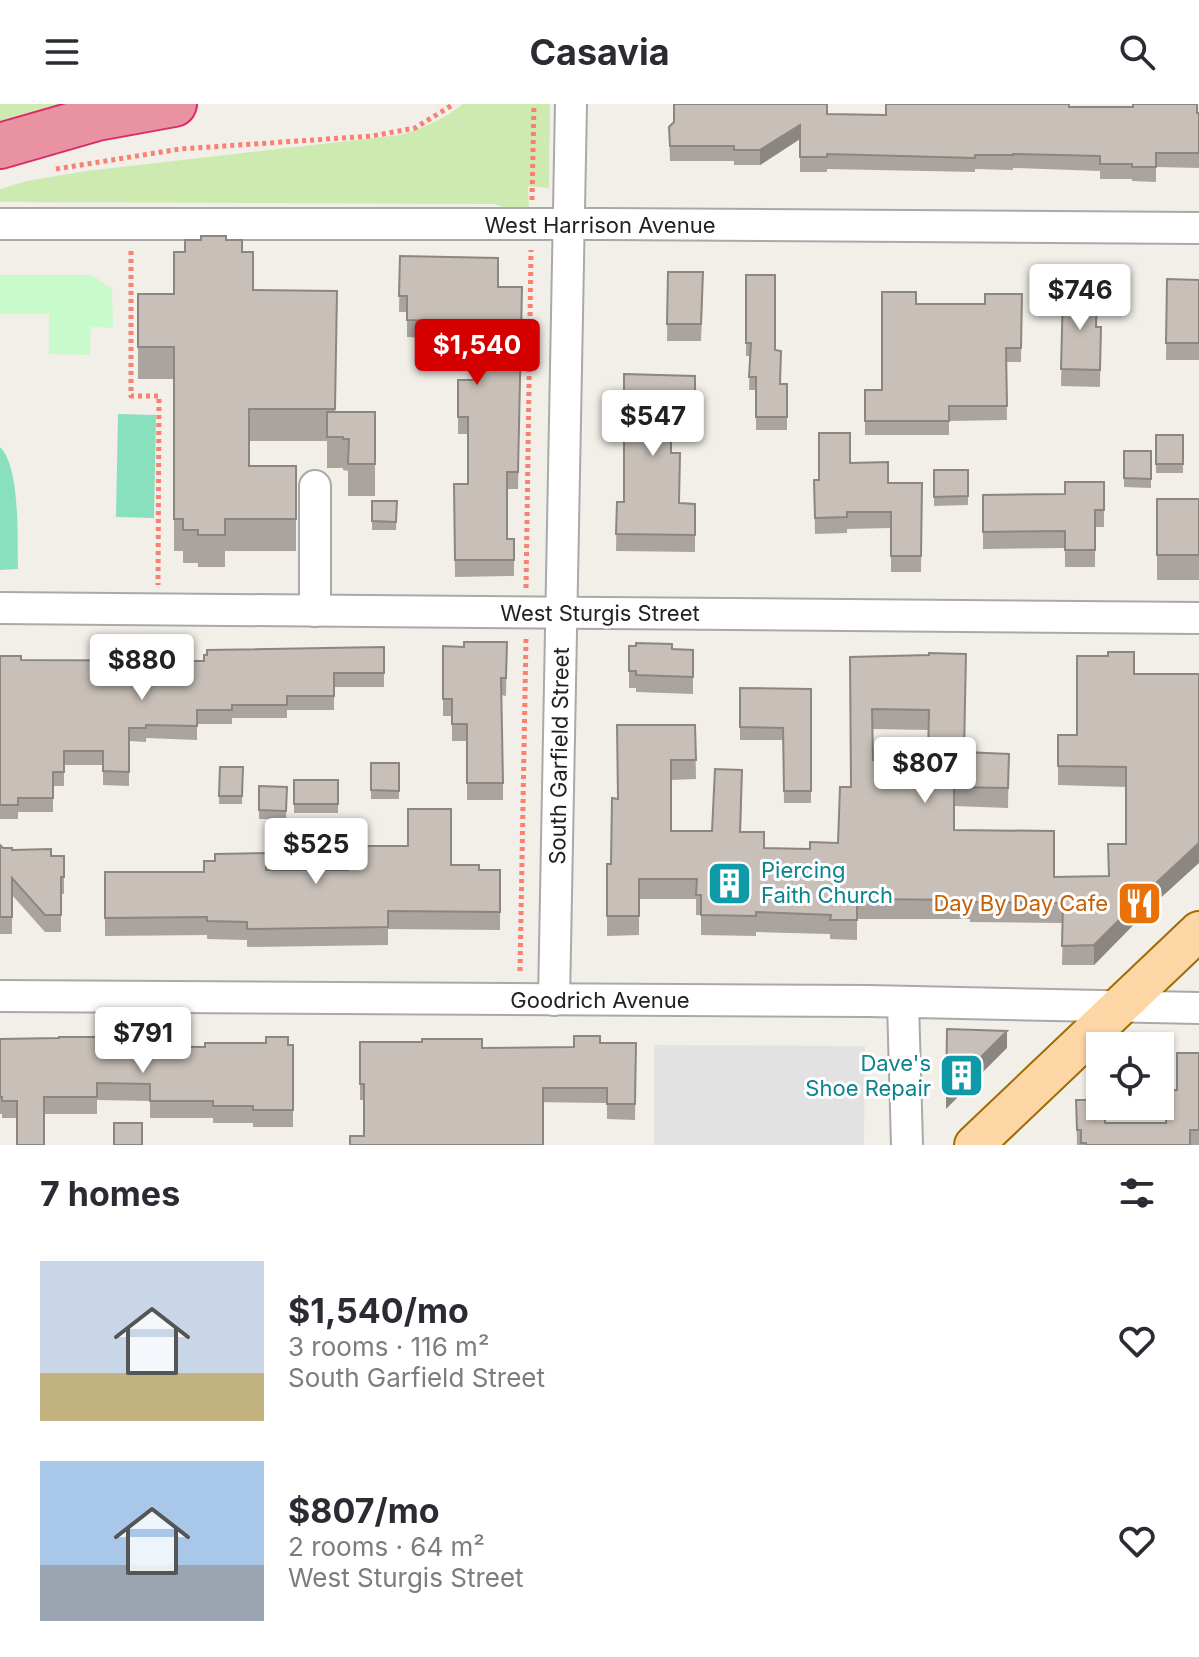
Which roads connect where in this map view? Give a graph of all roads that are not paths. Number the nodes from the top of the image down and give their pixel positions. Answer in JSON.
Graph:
{"nodes":[{"id":1,"x":174,"y":104,"type":"edge"},
{"id":2,"x":571,"y":104,"type":"edge"},
{"id":3,"x":0,"y":146,"type":"edge"},
{"id":4,"x":0,"y":224,"type":"edge"},
{"id":5,"x":570,"y":224,"type":"junction"},
{"id":6,"x":1199,"y":228,"type":"edge"},
{"id":7,"x":315,"y":486,"type":"dead end"},
{"id":8,"x":0,"y":608,"type":"edge"},
{"id":9,"x":315,"y":611,"type":"junction"},
{"id":10,"x":561,"y":613,"type":"junction"},
{"id":11,"x":1199,"y":618,"type":"edge"},
{"id":12,"x":1199,"y":931,"type":"edge"},
{"id":13,"x":0,"y":996,"type":"edge"},
{"id":14,"x":554,"y":1000,"type":"junction"},
{"id":15,"x":903,"y":1002,"type":"junction"},
{"id":16,"x":1118,"y":1007,"type":"junction"},
{"id":17,"x":1199,"y":1008,"type":"edge"},
{"id":18,"x":907,"y":1145,"type":"edge"},
{"id":19,"x":974,"y":1145,"type":"edge"}],
"edges":[{"from":1,"to":3,"type":"highway"},
{"from":2,"to":5,"type":"street","name":"South Garfield Street"},
{"from":4,"to":5,"type":"street","name":"West Harrison Avenue"},
{"from":5,"to":6,"type":"street","name":"West Harrison Avenue"},
{"from":5,"to":10,"type":"street","name":"South Garfield Street"},
{"from":7,"to":9,"type":"street"},
{"from":8,"to":9,"type":"street","name":"West Sturgis Street"},
{"from":9,"to":10,"type":"street","name":"West Sturgis Street"},
{"from":10,"to":11,"type":"street","name":"West Sturgis Street"},
{"from":10,"to":14,"type":"street","name":"South Garfield Street"},
{"from":12,"to":16,"type":"main road"},
{"from":13,"to":14,"type":"street","name":"Goodrich Avenue"},
{"from":14,"to":15,"type":"street","name":"Goodrich Avenue"},
{"from":15,"to":16,"type":"street","name":"Goodrich Avenue"},
{"from":15,"to":18,"type":"street"},
{"from":16,"to":17,"type":"street","name":"Goodrich Avenue"},
{"from":16,"to":19,"type":"main road"}]}
